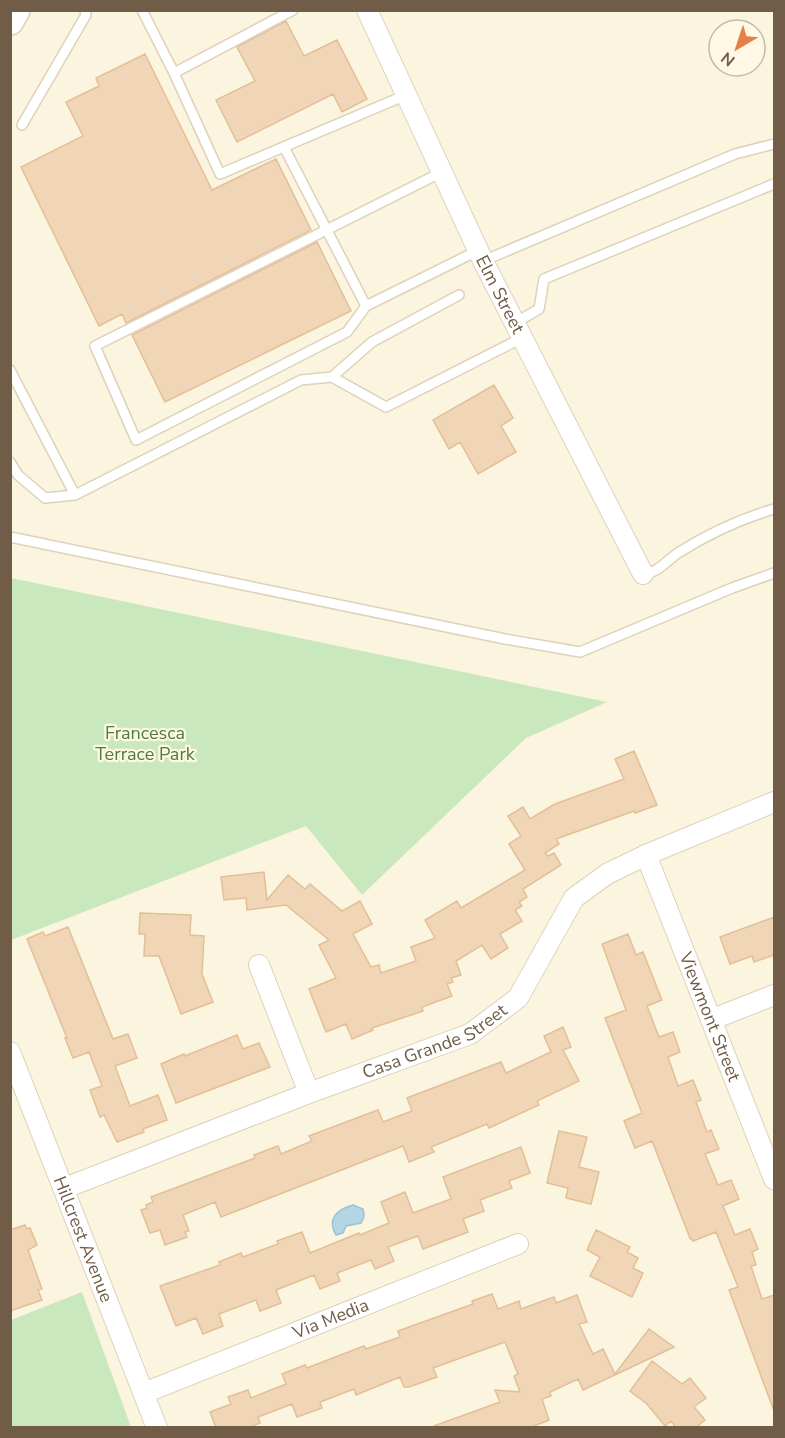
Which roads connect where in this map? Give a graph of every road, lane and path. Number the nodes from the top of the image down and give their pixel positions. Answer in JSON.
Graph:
{"nodes":[{"id":1,"x":16,"y":10,"type":"edge"},
{"id":2,"x":85,"y":10,"type":"edge"},
{"id":3,"x":142,"y":10,"type":"edge"},
{"id":4,"x":293,"y":10,"type":"edge"},
{"id":5,"x":367,"y":10,"type":"edge"},
{"id":6,"x":10,"y":21,"type":"edge"},
{"id":7,"x":174,"y":73,"type":"junction"},
{"id":8,"x":406,"y":95,"type":"junction"},
{"id":9,"x":22,"y":125,"type":"dead end"},
{"id":10,"x":774,"y":144,"type":"edge"},
{"id":11,"x":284,"y":147,"type":"junction"},
{"id":12,"x":442,"y":172,"type":"junction"},
{"id":13,"x":774,"y":184,"type":"edge"},
{"id":14,"x":326,"y":231,"type":"junction"},
{"id":15,"x":481,"y":256,"type":"junction"},
{"id":16,"x":459,"y":295,"type":"dead end"},
{"id":17,"x":366,"y":306,"type":"junction"},
{"id":18,"x":518,"y":330,"type":"junction"},
{"id":19,"x":10,"y":370,"type":"edge"},
{"id":20,"x":332,"y":377,"type":"junction"},
{"id":21,"x":10,"y":462,"type":"edge"},
{"id":22,"x":75,"y":495,"type":"junction"},
{"id":23,"x":774,"y":509,"type":"edge"},
{"id":24,"x":10,"y":537,"type":"edge"},
{"id":25,"x":774,"y":573,"type":"edge"},
{"id":26,"x":643,"y":574,"type":"joint"},
{"id":27,"x":774,"y":802,"type":"edge"},
{"id":28,"x":646,"y":855,"type":"junction"},
{"id":29,"x":259,"y":965,"type":"dead end"},
{"id":30,"x":774,"y":995,"type":"edge"},
{"id":31,"x":713,"y":1019,"type":"junction"},
{"id":32,"x":10,"y":1052,"type":"edge"},
{"id":33,"x":309,"y":1093,"type":"junction"},
{"id":34,"x":774,"y":1179,"type":"edge"},
{"id":35,"x":64,"y":1188,"type":"junction"},
{"id":36,"x":518,"y":1244,"type":"dead end"},
{"id":37,"x":144,"y":1392,"type":"junction"},
{"id":38,"x":158,"y":1428,"type":"edge"}],
"edges":[{"from":1,"to":6,"type":"street"},
{"from":2,"to":9,"type":"lane"},
{"from":3,"to":7,"type":"lane"},
{"from":4,"to":7,"type":"lane"},
{"from":5,"to":8,"type":"street","name":"Elm Street"},
{"from":7,"to":11,"type":"lane"},
{"from":8,"to":11,"type":"lane"},
{"from":8,"to":12,"type":"street","name":"Elm Street"},
{"from":10,"to":15,"type":"lane"},
{"from":11,"to":14,"type":"lane"},
{"from":12,"to":14,"type":"lane"},
{"from":12,"to":15,"type":"street","name":"Elm Street"},
{"from":13,"to":18,"type":"lane"},
{"from":14,"to":17,"type":"lane"},
{"from":14,"to":17,"type":"lane"},
{"from":15,"to":17,"type":"lane"},
{"from":15,"to":18,"type":"street","name":"Elm Street"},
{"from":16,"to":20,"type":"lane"},
{"from":18,"to":20,"type":"lane"},
{"from":18,"to":26,"type":"street","name":"Elm Street"},
{"from":19,"to":22,"type":"lane"},
{"from":20,"to":22,"type":"lane"},
{"from":21,"to":22,"type":"lane"},
{"from":23,"to":26,"type":"lane"},
{"from":24,"to":25,"type":"lane"},
{"from":27,"to":28,"type":"street","name":"Casa Grande Street"},
{"from":28,"to":31,"type":"street","name":"Viewmont Street"},
{"from":28,"to":33,"type":"street","name":"Casa Grande Street"},
{"from":29,"to":33,"type":"street"},
{"from":30,"to":31,"type":"street"},
{"from":31,"to":34,"type":"street","name":"Viewmont Street"},
{"from":32,"to":35,"type":"street","name":"Hillcrest Avenue"},
{"from":33,"to":35,"type":"street","name":"Casa Grande Street"},
{"from":35,"to":37,"type":"street","name":"Hillcrest Avenue"},
{"from":36,"to":37,"type":"street","name":"Via Media"},
{"from":37,"to":38,"type":"street","name":"Hillcrest Avenue"}]}
